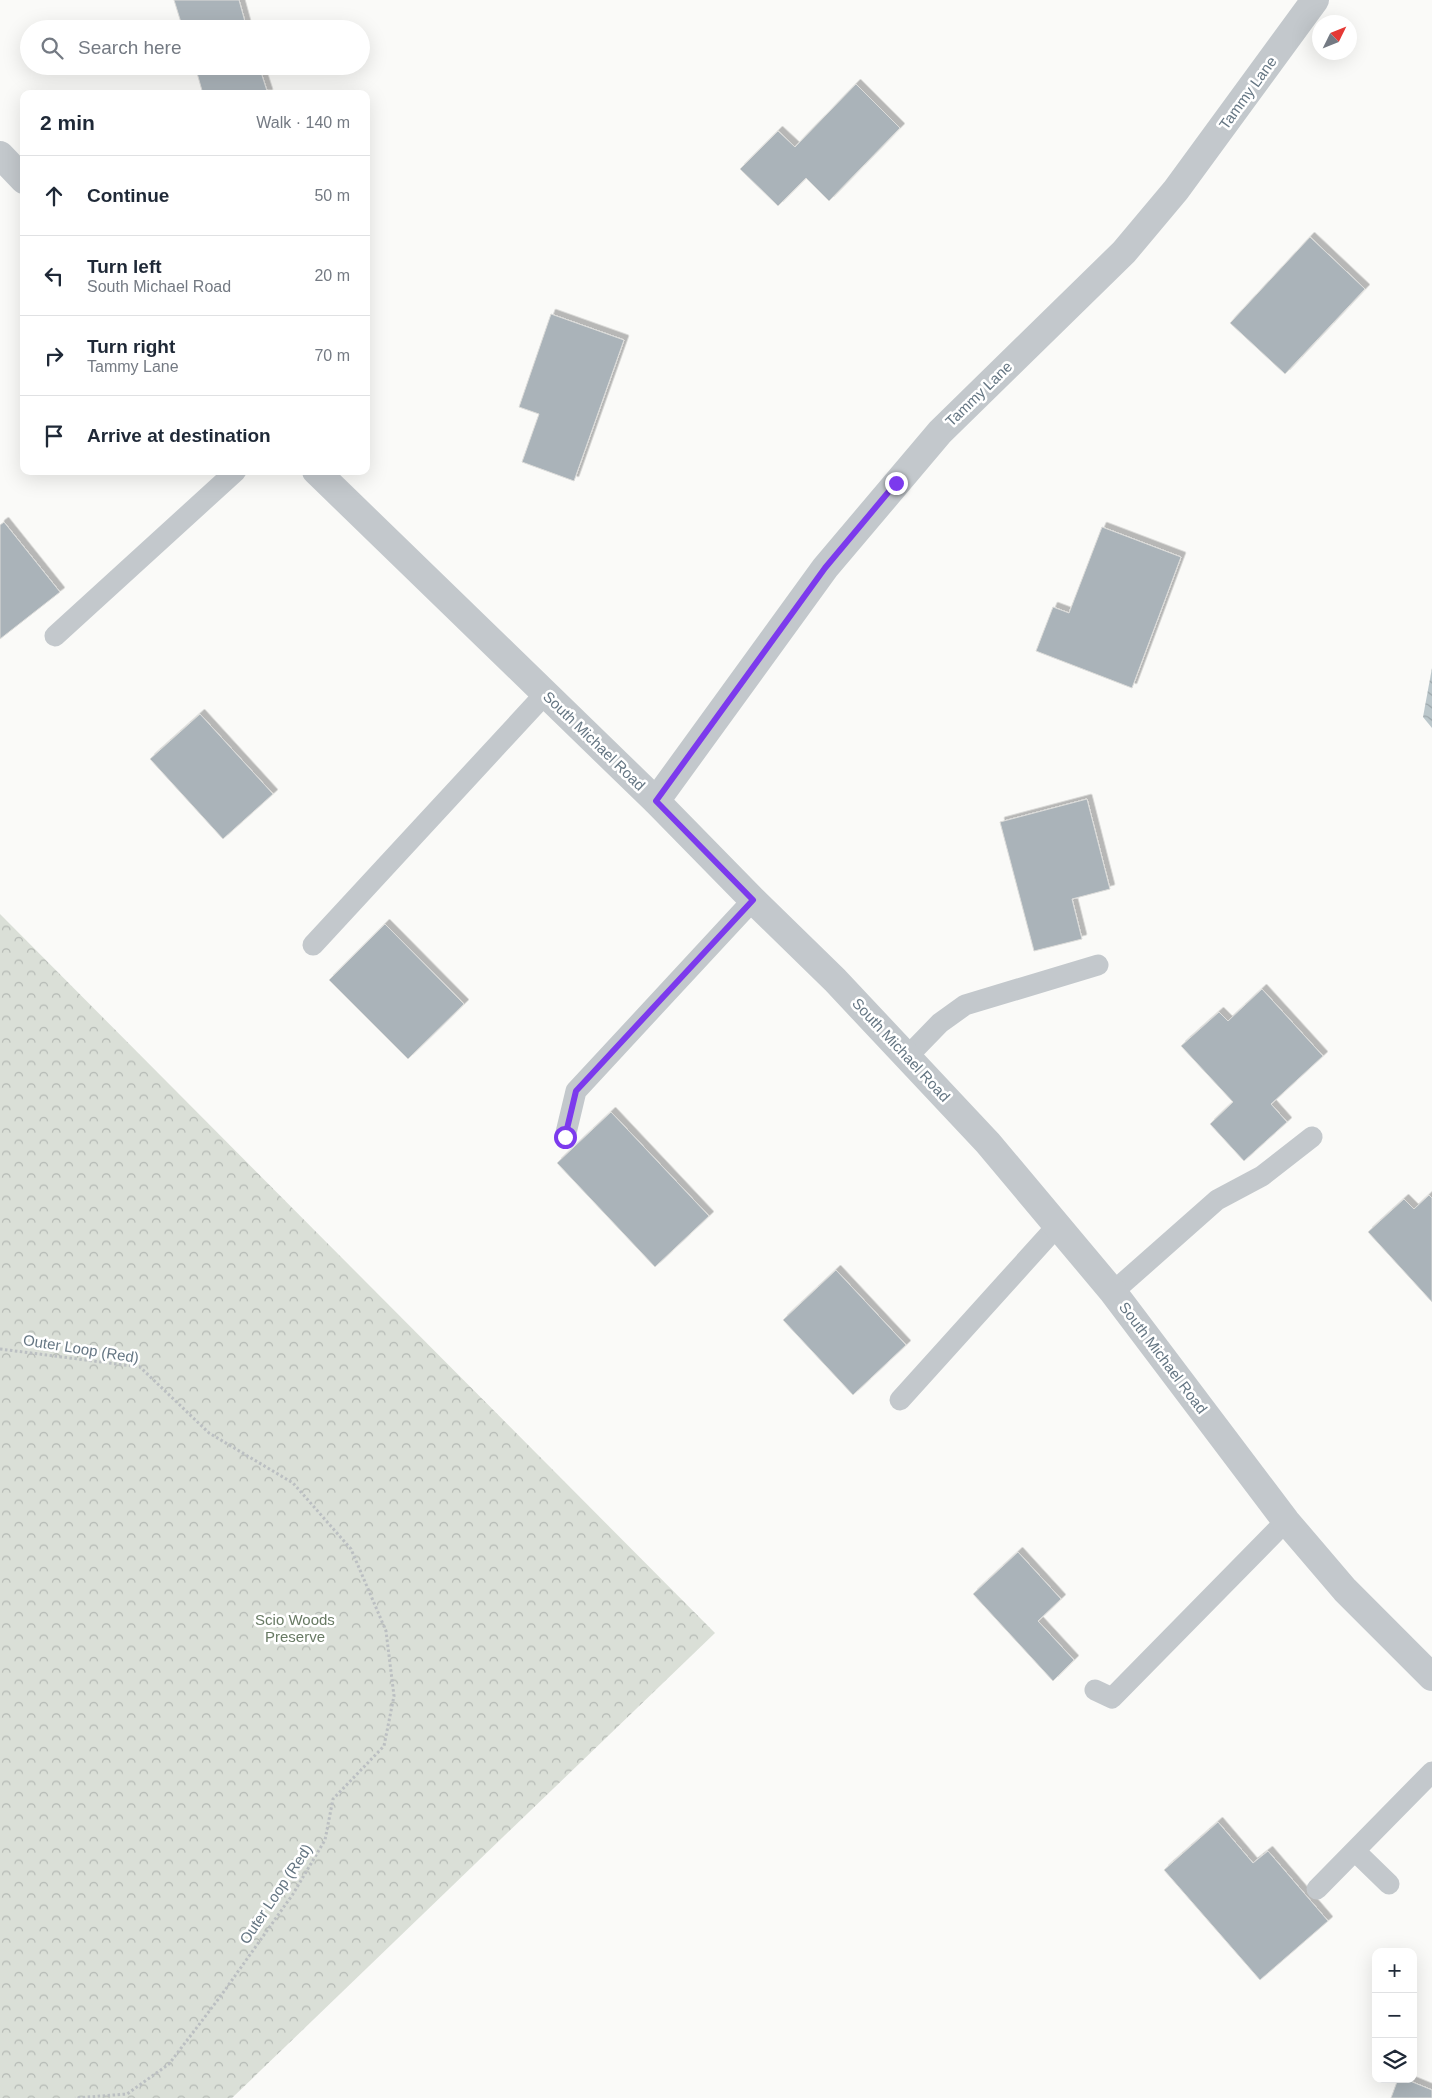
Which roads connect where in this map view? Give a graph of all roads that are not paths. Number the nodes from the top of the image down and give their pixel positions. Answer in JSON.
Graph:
{"nodes":[{"id":1,"x":1315,"y":0,"type":"edge"},
{"id":2,"x":0,"y":155,"type":"edge"},
{"id":3,"x":20,"y":176,"type":"edge"},
{"id":4,"x":232,"y":475,"type":"edge"},
{"id":5,"x":320,"y":475,"type":"edge"},
{"id":6,"x":55,"y":636,"type":"dead end"},
{"id":7,"x":546,"y":694,"type":"junction"},
{"id":8,"x":656,"y":801,"type":"junction"},
{"id":9,"x":753,"y":900,"type":"junction"},
{"id":10,"x":313,"y":945,"type":"dead end"},
{"id":11,"x":1098,"y":965,"type":"dead end"},
{"id":12,"x":907,"y":1057,"type":"junction"},
{"id":13,"x":565,"y":1137,"type":"dead end"},
{"id":14,"x":1312,"y":1138,"type":"dead end"},
{"id":15,"x":1058,"y":1225,"type":"junction"},
{"id":16,"x":1113,"y":1292,"type":"junction"},
{"id":17,"x":900,"y":1400,"type":"dead end"},
{"id":18,"x":1286,"y":1520,"type":"junction"},
{"id":19,"x":1432,"y":1677,"type":"edge"},
{"id":20,"x":1095,"y":1690,"type":"dead end"},
{"id":21,"x":1432,"y":1772,"type":"edge"},
{"id":22,"x":1355,"y":1851,"type":"junction"},
{"id":23,"x":1389,"y":1884,"type":"dead end"},
{"id":24,"x":1317,"y":1889,"type":"dead end"}],
"edges":[{"from":1,"to":8,"type":"street","name":"Tammy Lane"},
{"from":2,"to":3,"type":"street"},
{"from":4,"to":6,"type":"lane"},
{"from":5,"to":7,"type":"street","name":"South Michael Road"},
{"from":7,"to":8,"type":"street","name":"South Michael Road"},
{"from":7,"to":10,"type":"lane"},
{"from":8,"to":9,"type":"street","name":"South Michael Road"},
{"from":9,"to":12,"type":"street","name":"South Michael Road"},
{"from":9,"to":13,"type":"lane"},
{"from":11,"to":12,"type":"lane"},
{"from":12,"to":15,"type":"street","name":"South Michael Road"},
{"from":14,"to":16,"type":"lane"},
{"from":15,"to":16,"type":"street","name":"South Michael Road"},
{"from":15,"to":17,"type":"lane"},
{"from":16,"to":18,"type":"street","name":"South Michael Road"},
{"from":18,"to":19,"type":"street","name":"South Michael Road"},
{"from":18,"to":20,"type":"lane"},
{"from":21,"to":22,"type":"lane"},
{"from":22,"to":23,"type":"lane"},
{"from":22,"to":24,"type":"lane"}]}
